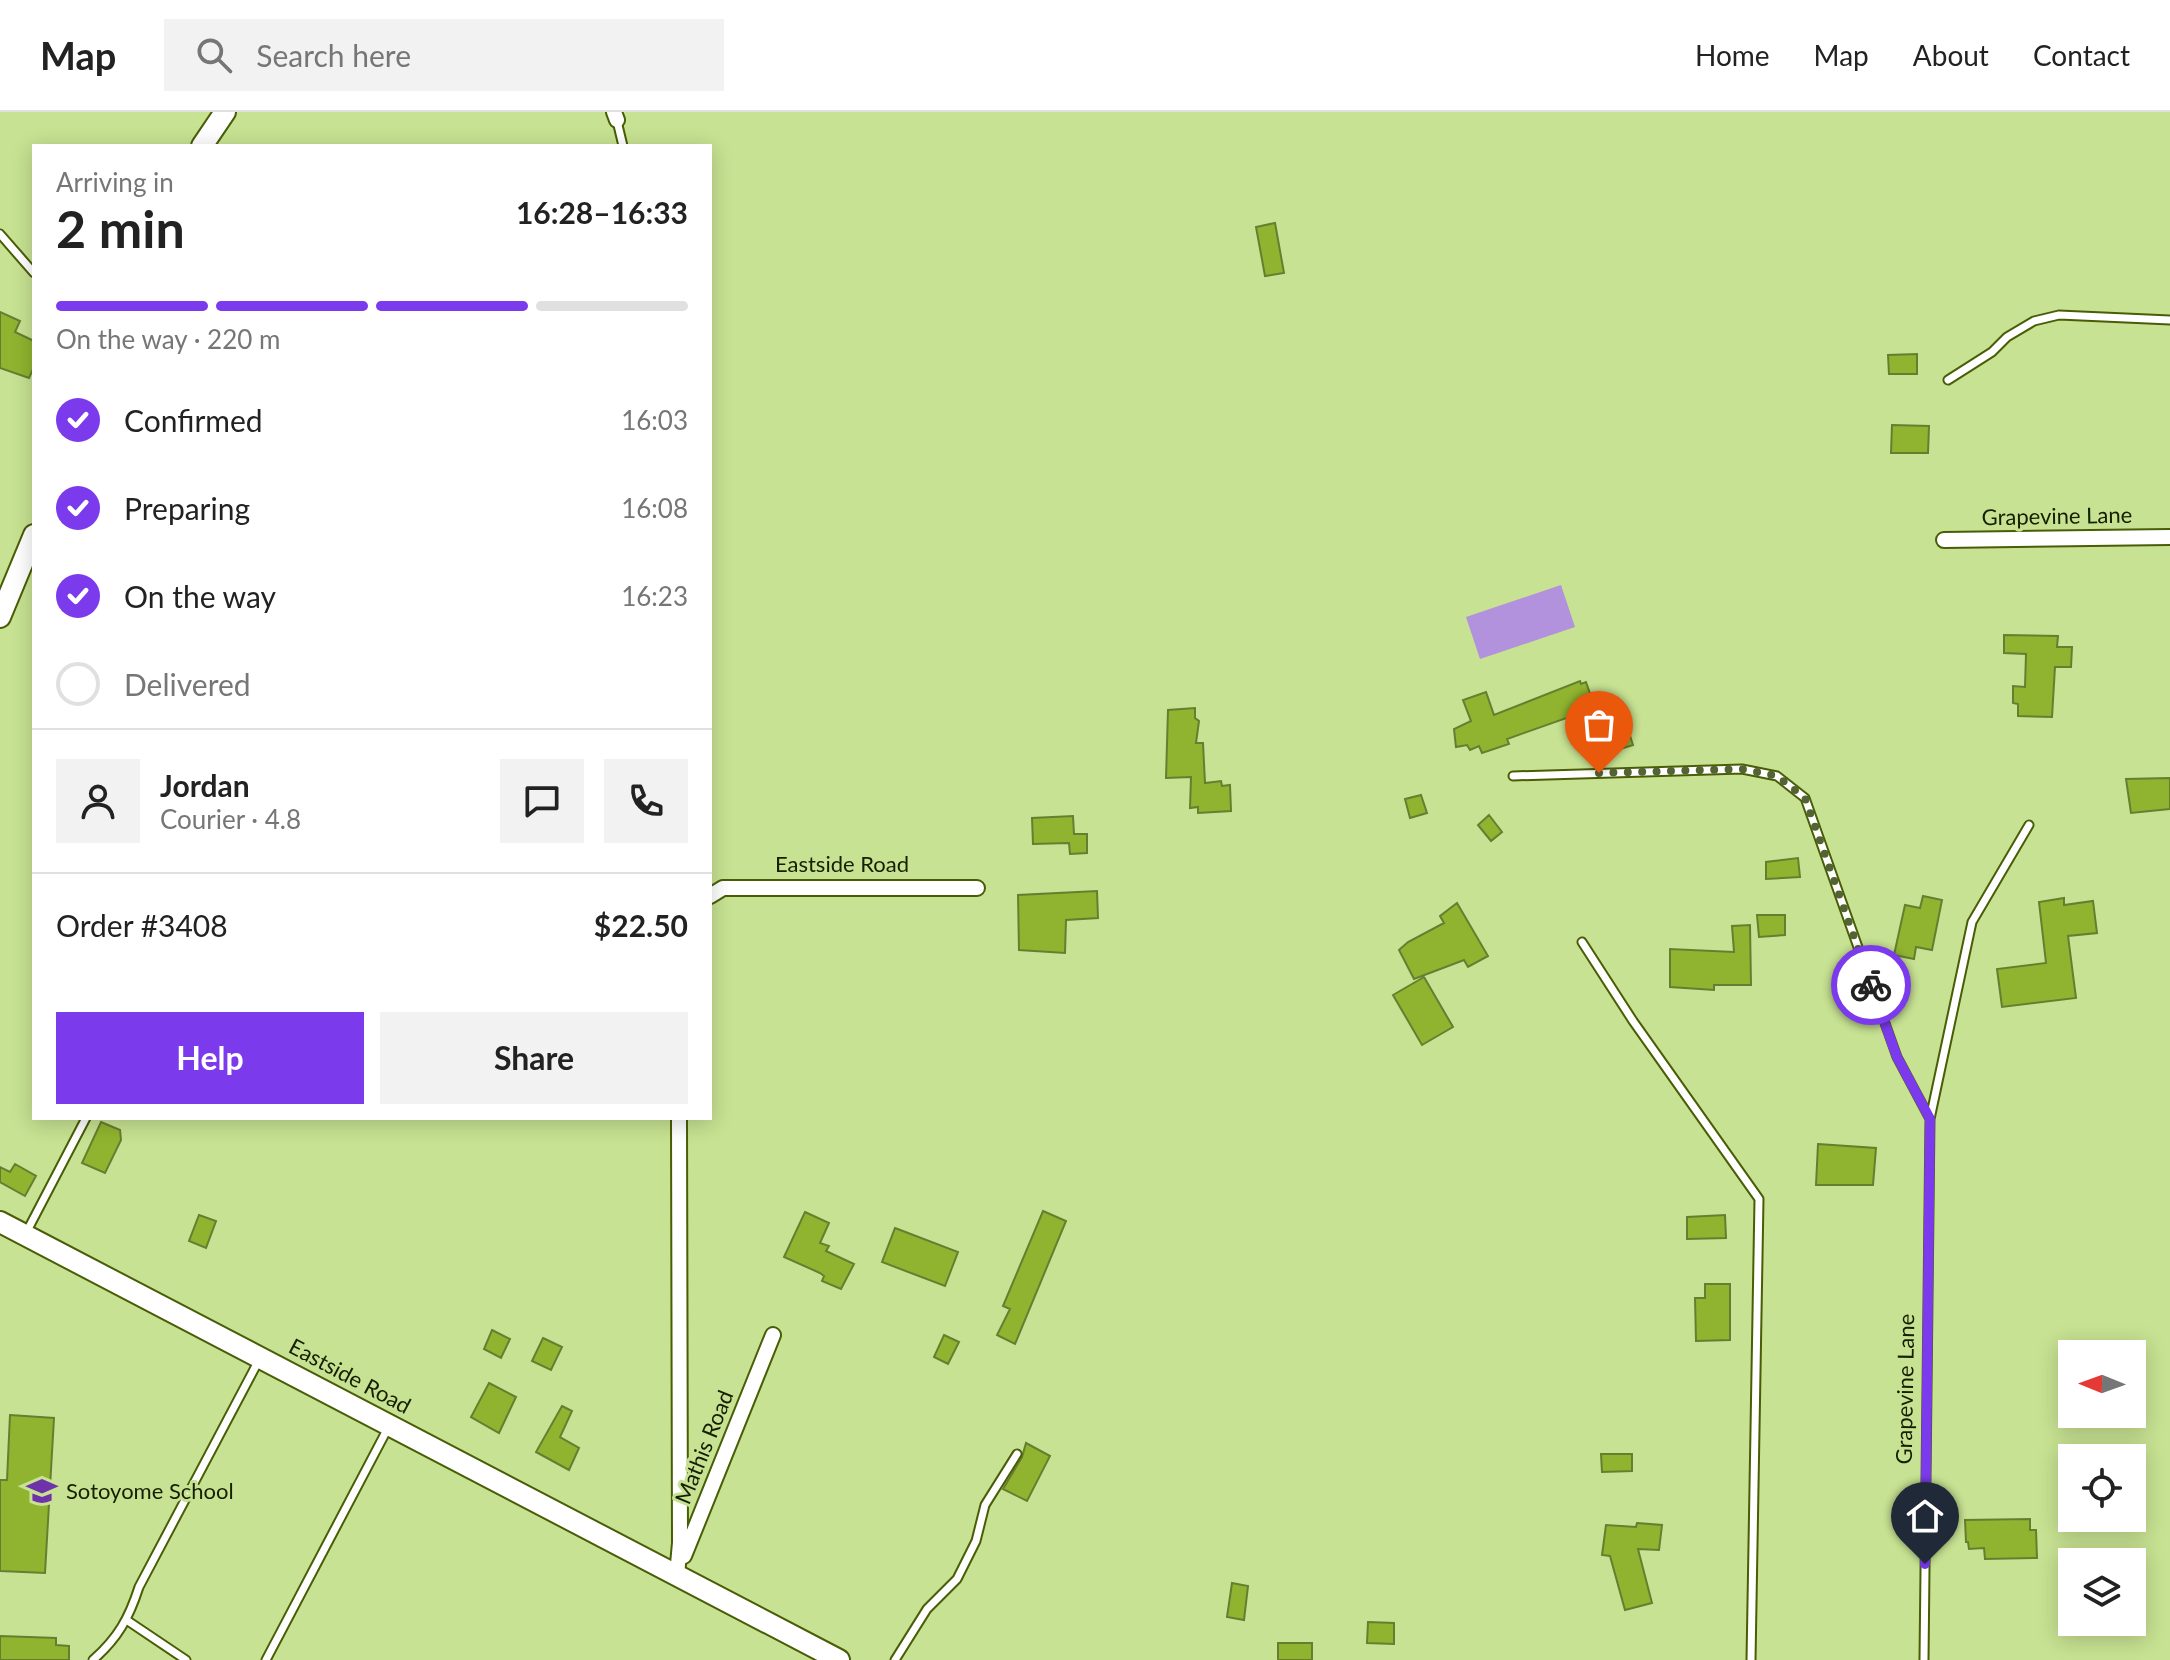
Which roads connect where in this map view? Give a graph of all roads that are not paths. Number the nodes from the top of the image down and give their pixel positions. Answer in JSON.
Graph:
{"nodes":[{"id":1,"x":225,"y":112,"type":"edge"},
{"id":2,"x":616,"y":116,"type":"edge"},
{"id":3,"x":203,"y":144,"type":"edge"},
{"id":4,"x":623,"y":144,"type":"edge"},
{"id":5,"x":0,"y":234,"type":"edge"},
{"id":6,"x":32,"y":271,"type":"edge"},
{"id":7,"x":2170,"y":320,"type":"edge"},
{"id":8,"x":1948,"y":380,"type":"dead end"},
{"id":9,"x":2170,"y":537,"type":"edge"},
{"id":10,"x":32,"y":540,"type":"edge"},
{"id":11,"x":1944,"y":540,"type":"dead end"},
{"id":12,"x":0,"y":617,"type":"edge"},
{"id":13,"x":1513,"y":776,"type":"dead end"},
{"id":14,"x":2029,"y":825,"type":"dead end"},
{"id":15,"x":977,"y":888,"type":"dead end"},
{"id":16,"x":712,"y":895,"type":"edge"},
{"id":17,"x":1582,"y":942,"type":"dead end"},
{"id":18,"x":1930,"y":1119,"type":"junction"},
{"id":19,"x":85,"y":1120,"type":"edge"},
{"id":20,"x":679,"y":1120,"type":"edge"},
{"id":21,"x":0,"y":1222,"type":"edge"},
{"id":22,"x":25,"y":1235,"type":"junction"},
{"id":23,"x":773,"y":1335,"type":"dead end"},
{"id":24,"x":261,"y":1356,"type":"junction"},
{"id":25,"x":390,"y":1424,"type":"junction"},
{"id":26,"x":1017,"y":1454,"type":"dead end"},
{"id":27,"x":677,"y":1575,"type":"junction"},
{"id":28,"x":128,"y":1621,"type":"junction"},
{"id":29,"x":93,"y":1660,"type":"edge"},
{"id":30,"x":186,"y":1660,"type":"edge"},
{"id":31,"x":266,"y":1660,"type":"edge"},
{"id":32,"x":839,"y":1660,"type":"edge"},
{"id":33,"x":895,"y":1660,"type":"edge"},
{"id":34,"x":1751,"y":1660,"type":"edge"},
{"id":35,"x":1924,"y":1660,"type":"edge"}],
"edges":[{"from":1,"to":3,"type":"main road"},
{"from":2,"to":4,"type":"lane"},
{"from":5,"to":6,"type":"lane"},
{"from":7,"to":8,"type":"lane"},
{"from":9,"to":11,"type":"street","name":"Grapevine Lane"},
{"from":10,"to":12,"type":"main road"},
{"from":13,"to":18,"type":"lane","name":"Grapevine Lane"},
{"from":14,"to":18,"type":"lane","name":"Grapevine Lane"},
{"from":15,"to":16,"type":"street","name":"Eastside Road"},
{"from":17,"to":34,"type":"lane"},
{"from":18,"to":35,"type":"lane","name":"Grapevine Lane"},
{"from":19,"to":22,"type":"lane"},
{"from":20,"to":27,"type":"street"},
{"from":21,"to":22,"type":"main road","name":"Eastside Road"},
{"from":22,"to":24,"type":"main road","name":"Eastside Road"},
{"from":23,"to":27,"type":"street","name":"Mathis Road"},
{"from":24,"to":25,"type":"main road","name":"Eastside Road"},
{"from":24,"to":28,"type":"lane"},
{"from":25,"to":27,"type":"main road","name":"Eastside Road"},
{"from":25,"to":31,"type":"lane"},
{"from":26,"to":33,"type":"lane"},
{"from":27,"to":32,"type":"main road","name":"Eastside Road"},
{"from":28,"to":29,"type":"lane"},
{"from":28,"to":30,"type":"lane"}]}
